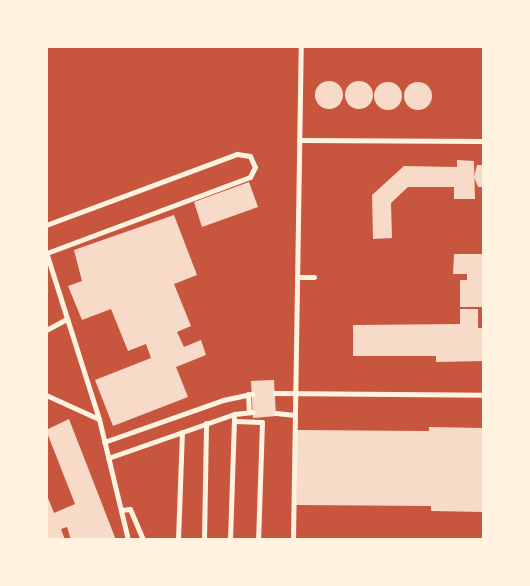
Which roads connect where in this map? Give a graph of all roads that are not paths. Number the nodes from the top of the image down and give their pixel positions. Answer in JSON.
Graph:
{"nodes":[{"id":1,"x":301,"y":46,"type":"edge"},
{"id":2,"x":299,"y":140,"type":"junction"},
{"id":3,"x":483,"y":141,"type":"edge"},
{"id":4,"x":46,"y":225,"type":"edge"},
{"id":5,"x":47,"y":253,"type":"edge"},
{"id":6,"x":297,"y":277,"type":"junction"},
{"id":7,"x":314,"y":277,"type":"dead end"},
{"id":8,"x":67,"y":319,"type":"junction"},
{"id":9,"x":46,"y":330,"type":"edge"},
{"id":10,"x":295,"y":392,"type":"junction"},
{"id":11,"x":275,"y":393,"type":"dead end"},
{"id":12,"x":46,"y":395,"type":"edge"},
{"id":13,"x":483,"y":395,"type":"edge"},
{"id":14,"x":276,"y":413,"type":"dead end"},
{"id":15,"x":234,"y":414,"type":"junction"},
{"id":16,"x":295,"y":415,"type":"junction"},
{"id":17,"x":99,"y":419,"type":"junction"},
{"id":18,"x":234,"y":421,"type":"junction"},
{"id":19,"x":206,"y":423,"type":"junction"},
{"id":20,"x":182,"y":432,"type":"junction"},
{"id":21,"x":104,"y":442,"type":"junction"},
{"id":22,"x":108,"y":458,"type":"junction"},
{"id":23,"x":121,"y":510,"type":"junction"},
{"id":24,"x":128,"y":540,"type":"edge"},
{"id":25,"x":143,"y":540,"type":"edge"},
{"id":26,"x":178,"y":540,"type":"edge"},
{"id":27,"x":204,"y":540,"type":"edge"},
{"id":28,"x":230,"y":540,"type":"edge"},
{"id":29,"x":258,"y":540,"type":"edge"},
{"id":30,"x":293,"y":540,"type":"edge"}],
"edges":[{"from":1,"to":2,"type":"street"},
{"from":2,"to":3,"type":"street"},
{"from":2,"to":6,"type":"street"},
{"from":4,"to":5,"type":"street"},
{"from":5,"to":8,"type":"street"},
{"from":6,"to":7,"type":"street"},
{"from":6,"to":10,"type":"street"},
{"from":8,"to":9,"type":"street"},
{"from":8,"to":17,"type":"street"},
{"from":10,"to":11,"type":"street"},
{"from":10,"to":13,"type":"street"},
{"from":10,"to":16,"type":"street"},
{"from":12,"to":17,"type":"street"},
{"from":14,"to":16,"type":"street"},
{"from":15,"to":18,"type":"street"},
{"from":15,"to":19,"type":"street"},
{"from":15,"to":21,"type":"street"},
{"from":16,"to":30,"type":"street"},
{"from":17,"to":21,"type":"street"},
{"from":18,"to":28,"type":"street"},
{"from":18,"to":29,"type":"street"},
{"from":19,"to":20,"type":"street"},
{"from":19,"to":27,"type":"street"},
{"from":20,"to":22,"type":"street"},
{"from":20,"to":26,"type":"street"},
{"from":21,"to":22,"type":"street"},
{"from":22,"to":23,"type":"street"},
{"from":23,"to":24,"type":"street"},
{"from":23,"to":25,"type":"street"}]}
